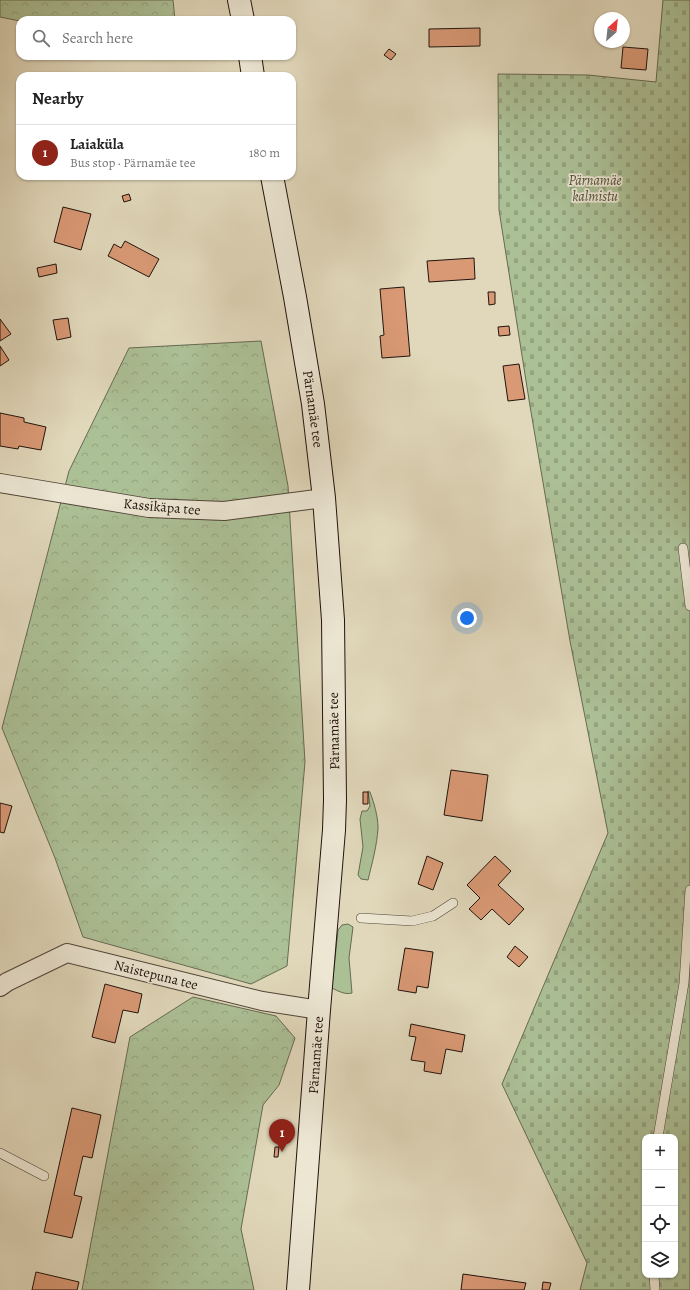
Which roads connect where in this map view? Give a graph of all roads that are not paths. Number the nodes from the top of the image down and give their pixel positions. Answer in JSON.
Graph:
{"nodes":[{"id":1,"x":239,"y":0,"type":"edge"},
{"id":2,"x":242,"y":16,"type":"edge"},
{"id":3,"x":251,"y":60,"type":"edge"},
{"id":4,"x":252,"y":72,"type":"edge"},
{"id":5,"x":273,"y":180,"type":"edge"},
{"id":6,"x":0,"y":483,"type":"edge"},
{"id":7,"x":324,"y":498,"type":"junction"},
{"id":8,"x":683,"y":548,"type":"dead end"},
{"id":9,"x":690,"y":606,"type":"edge"},
{"id":10,"x":690,"y":890,"type":"edge"},
{"id":11,"x":453,"y":903,"type":"dead end"},
{"id":12,"x":361,"y":918,"type":"dead end"},
{"id":13,"x":0,"y":987,"type":"edge"},
{"id":14,"x":319,"y":1010,"type":"junction"},
{"id":15,"x":659,"y":1134,"type":"edge"},
{"id":16,"x":0,"y":1153,"type":"edge"},
{"id":17,"x":44,"y":1176,"type":"dead end"},
{"id":18,"x":654,"y":1278,"type":"edge"},
{"id":19,"x":298,"y":1290,"type":"edge"},
{"id":20,"x":654,"y":1290,"type":"edge"}],
"edges":[{"from":1,"to":2,"type":"main road"},
{"from":3,"to":4,"type":"main road"},
{"from":5,"to":7,"type":"main road","name":"Pärnamäe tee"},
{"from":6,"to":7,"type":"street","name":"Kassikäpa tee"},
{"from":7,"to":14,"type":"main road","name":"Pärnamäe tee"},
{"from":8,"to":9,"type":"lane"},
{"from":10,"to":15,"type":"lane"},
{"from":11,"to":12,"type":"lane"},
{"from":13,"to":14,"type":"street","name":"Naistepuna tee"},
{"from":14,"to":19,"type":"main road","name":"Pärnamäe tee"},
{"from":16,"to":17,"type":"lane"},
{"from":18,"to":20,"type":"lane"}]}
